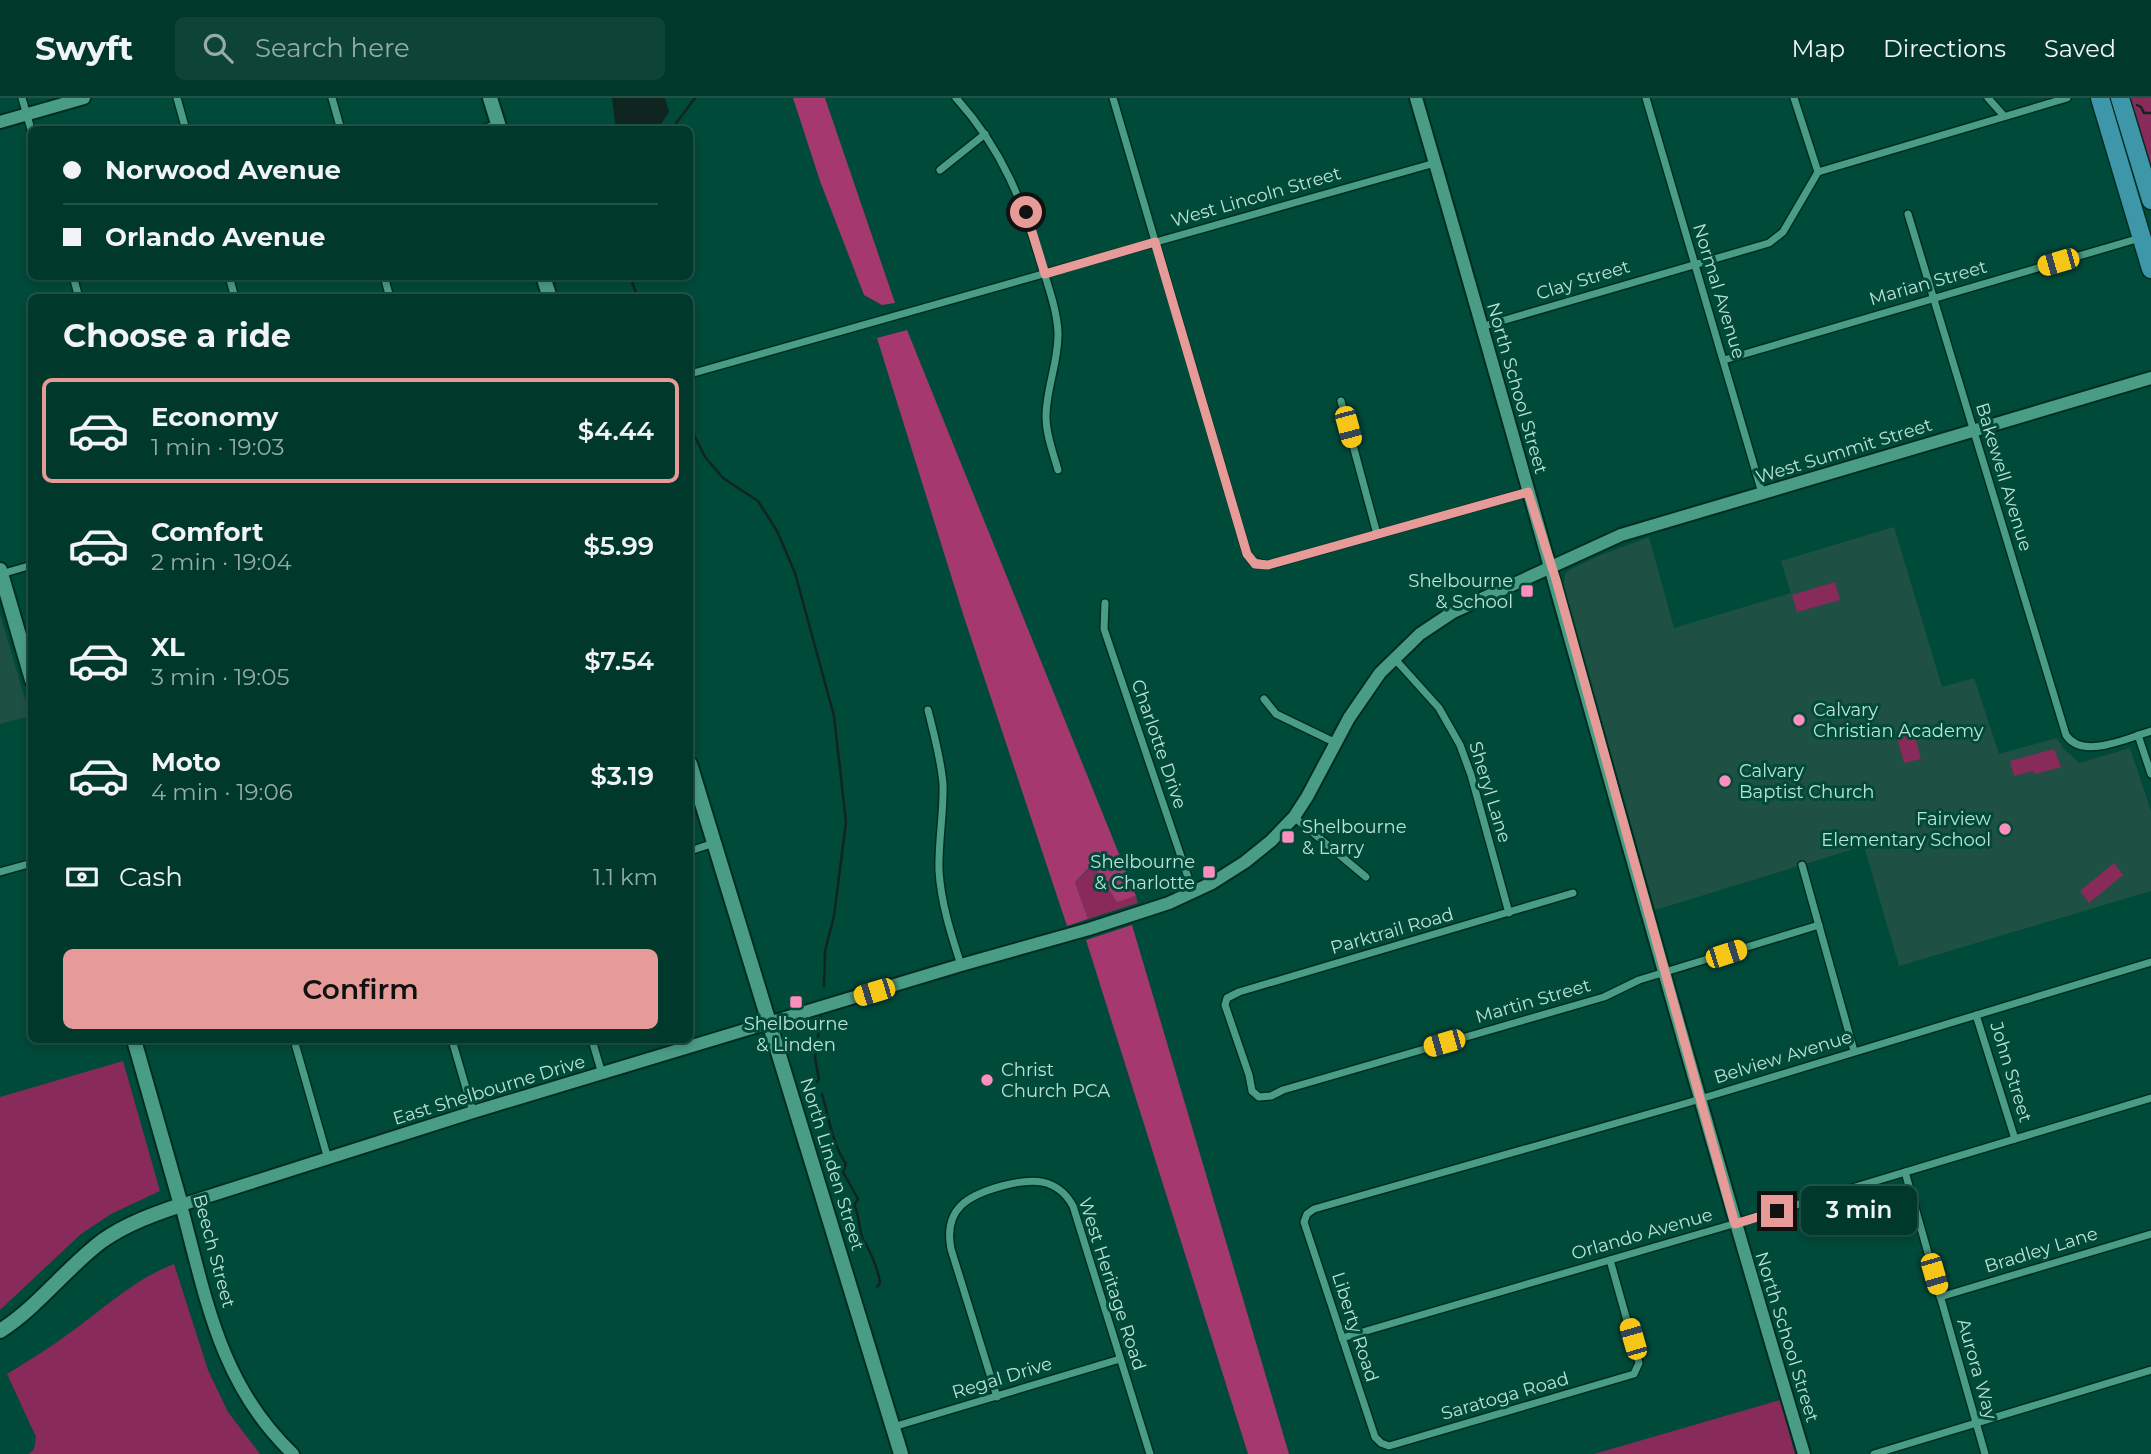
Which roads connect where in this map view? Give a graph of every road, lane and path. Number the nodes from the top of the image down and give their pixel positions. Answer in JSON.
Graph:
{"nodes":[{"id":1,"x":22,"y":98,"type":"edge"},
{"id":2,"x":84,"y":98,"type":"edge"},
{"id":3,"x":177,"y":98,"type":"edge"},
{"id":4,"x":332,"y":98,"type":"edge"},
{"id":5,"x":490,"y":98,"type":"edge"},
{"id":6,"x":956,"y":98,"type":"edge"},
{"id":7,"x":1113,"y":98,"type":"edge"},
{"id":8,"x":1416,"y":98,"type":"edge"},
{"id":9,"x":1646,"y":98,"type":"edge"},
{"id":10,"x":1794,"y":98,"type":"edge"},
{"id":11,"x":1988,"y":98,"type":"edge"},
{"id":12,"x":2067,"y":98,"type":"edge"},
{"id":13,"x":2100,"y":98,"type":"edge"},
{"id":14,"x":2120,"y":98,"type":"edge"},
{"id":15,"x":26,"y":115,"type":"junction"},
{"id":16,"x":2004,"y":116,"type":"junction"},
{"id":17,"x":0,"y":122,"type":"edge"},
{"id":18,"x":30,"y":126,"type":"edge"},
{"id":19,"x":185,"y":126,"type":"edge"},
{"id":20,"x":340,"y":126,"type":"edge"},
{"id":21,"x":499,"y":126,"type":"edge"},
{"id":22,"x":985,"y":134,"type":"junction"},
{"id":23,"x":1435,"y":163,"type":"junction"},
{"id":24,"x":940,"y":170,"type":"dead end"},
{"id":25,"x":1818,"y":172,"type":"junction"},
{"id":26,"x":2151,"y":200,"type":"edge"},
{"id":27,"x":1908,"y":214,"type":"dead end"},
{"id":28,"x":2141,"y":238,"type":"junction"},
{"id":29,"x":1155,"y":242,"type":"junction"},
{"id":30,"x":1694,"y":264,"type":"junction"},
{"id":31,"x":2151,"y":269,"type":"edge"},
{"id":32,"x":1045,"y":274,"type":"junction"},
{"id":33,"x":1933,"y":298,"type":"junction"},
{"id":34,"x":1481,"y":327,"type":"junction"},
{"id":35,"x":1724,"y":360,"type":"junction"},
{"id":36,"x":693,"y":373,"type":"edge"},
{"id":37,"x":2151,"y":378,"type":"edge"},
{"id":38,"x":1341,"y":401,"type":"dead end"},
{"id":39,"x":1974,"y":430,"type":"junction"},
{"id":40,"x":1058,"y":470,"type":"dead end"},
{"id":41,"x":1528,"y":492,"type":"junction"},
{"id":42,"x":1762,"y":494,"type":"junction"},
{"id":43,"x":1377,"y":534,"type":"junction"},
{"id":44,"x":28,"y":566,"type":"edge"},
{"id":45,"x":1552,"y":568,"type":"junction"},
{"id":46,"x":0,"y":573,"type":"edge"},
{"id":47,"x":1105,"y":603,"type":"dead end"},
{"id":48,"x":1394,"y":658,"type":"junction"},
{"id":49,"x":28,"y":667,"type":"edge"},
{"id":50,"x":1264,"y":699,"type":"dead end"},
{"id":51,"x":928,"y":710,"type":"dead end"},
{"id":52,"x":2151,"y":731,"type":"edge"},
{"id":53,"x":2138,"y":735,"type":"junction"},
{"id":54,"x":1336,"y":743,"type":"junction"},
{"id":55,"x":693,"y":774,"type":"edge"},
{"id":56,"x":2151,"y":774,"type":"edge"},
{"id":57,"x":1294,"y":817,"type":"junction"},
{"id":58,"x":714,"y":843,"type":"junction"},
{"id":59,"x":693,"y":850,"type":"edge"},
{"id":60,"x":28,"y":864,"type":"edge"},
{"id":61,"x":1802,"y":865,"type":"dead end"},
{"id":62,"x":0,"y":872,"type":"edge"},
{"id":63,"x":1366,"y":877,"type":"dead end"},
{"id":64,"x":1194,"y":893,"type":"junction"},
{"id":65,"x":1573,"y":893,"type":"dead end"},
{"id":66,"x":1509,"y":913,"type":"junction"},
{"id":67,"x":1819,"y":925,"type":"junction"},
{"id":68,"x":2151,"y":962,"type":"edge"},
{"id":69,"x":961,"y":965,"type":"junction"},
{"id":70,"x":1665,"y":973,"type":"junction"},
{"id":71,"x":1976,"y":1015,"type":"junction"},
{"id":72,"x":768,"y":1023,"type":"junction"},
{"id":73,"x":135,"y":1043,"type":"edge"},
{"id":74,"x":295,"y":1043,"type":"edge"},
{"id":75,"x":453,"y":1043,"type":"edge"},
{"id":76,"x":593,"y":1043,"type":"edge"},
{"id":77,"x":1854,"y":1051,"type":"junction"},
{"id":78,"x":602,"y":1074,"type":"junction"},
{"id":79,"x":1255,"y":1093,"type":"joint"},
{"id":80,"x":2151,"y":1098,"type":"edge"},
{"id":81,"x":1700,"y":1099,"type":"junction"},
{"id":82,"x":473,"y":1112,"type":"junction"},
{"id":83,"x":2015,"y":1139,"type":"junction"},
{"id":84,"x":328,"y":1158,"type":"junction"},
{"id":85,"x":1905,"y":1172,"type":"junction"},
{"id":86,"x":181,"y":1205,"type":"junction"},
{"id":87,"x":1305,"y":1218,"type":"joint"},
{"id":88,"x":1735,"y":1224,"type":"junction"},
{"id":89,"x":2151,"y":1234,"type":"edge"},
{"id":90,"x":1610,"y":1260,"type":"junction"},
{"id":91,"x":1940,"y":1297,"type":"junction"},
{"id":92,"x":0,"y":1331,"type":"edge"},
{"id":93,"x":1342,"y":1338,"type":"junction"},
{"id":94,"x":1120,"y":1359,"type":"junction"},
{"id":95,"x":2151,"y":1370,"type":"edge"},
{"id":96,"x":997,"y":1396,"type":"junction"},
{"id":97,"x":1976,"y":1423,"type":"junction"},
{"id":98,"x":893,"y":1427,"type":"junction"},
{"id":99,"x":1381,"y":1443,"type":"joint"},
{"id":100,"x":293,"y":1454,"type":"edge"},
{"id":101,"x":901,"y":1454,"type":"edge"},
{"id":102,"x":1150,"y":1454,"type":"edge"},
{"id":103,"x":1804,"y":1454,"type":"edge"},
{"id":104,"x":1874,"y":1454,"type":"edge"},
{"id":105,"x":1985,"y":1454,"type":"edge"}],
"edges":[{"from":1,"to":15,"type":"street"},
{"from":2,"to":15,"type":"street"},
{"from":3,"to":19,"type":"street"},
{"from":4,"to":20,"type":"street"},
{"from":5,"to":21,"type":"main road"},
{"from":6,"to":22,"type":"street"},
{"from":7,"to":29,"type":"street"},
{"from":8,"to":23,"type":"street","name":"North School Street"},
{"from":9,"to":30,"type":"street","name":"Normal Avenue"},
{"from":10,"to":25,"type":"street"},
{"from":11,"to":16,"type":"street"},
{"from":12,"to":16,"type":"street"},
{"from":13,"to":28,"type":"main road"},
{"from":14,"to":26,"type":"main road"},
{"from":15,"to":17,"type":"street"},
{"from":15,"to":18,"type":"street"},
{"from":16,"to":25,"type":"street"},
{"from":22,"to":24,"type":"street"},
{"from":22,"to":32,"type":"street"},
{"from":23,"to":29,"type":"street","name":"West Lincoln Street"},
{"from":23,"to":34,"type":"street","name":"North School Street"},
{"from":25,"to":30,"type":"street","name":"Clay Street"},
{"from":27,"to":33,"type":"street","name":"Bakewell Avenue"},
{"from":28,"to":31,"type":"main road"},
{"from":28,"to":33,"type":"street","name":"Marian Street"},
{"from":29,"to":32,"type":"street","name":"West Lincoln Street"},
{"from":29,"to":43,"type":"street"},
{"from":30,"to":34,"type":"street","name":"Clay Street"},
{"from":30,"to":35,"type":"street","name":"Normal Avenue"},
{"from":32,"to":36,"type":"street","name":"West Lincoln Street"},
{"from":32,"to":40,"type":"street"},
{"from":33,"to":35,"type":"street","name":"Marian Street"},
{"from":33,"to":39,"type":"street","name":"Bakewell Avenue"},
{"from":34,"to":41,"type":"street","name":"North School Street"},
{"from":35,"to":42,"type":"street","name":"Normal Avenue"},
{"from":37,"to":39,"type":"street","name":"West Summit Street"},
{"from":38,"to":43,"type":"street"},
{"from":39,"to":42,"type":"street","name":"West Summit Street"},
{"from":39,"to":53,"type":"street","name":"Bakewell Avenue"},
{"from":41,"to":43,"type":"street"},
{"from":41,"to":45,"type":"street","name":"North School Street"},
{"from":42,"to":45,"type":"street","name":"West Summit Street"},
{"from":44,"to":46,"type":"street"},
{"from":45,"to":48,"type":"street","name":"West Summit Street"},
{"from":45,"to":70,"type":"street","name":"North School Street"},
{"from":46,"to":49,"type":"main road"},
{"from":47,"to":64,"type":"street","name":"Charlotte Drive"},
{"from":48,"to":54,"type":"street","name":"West Summit Street"},
{"from":48,"to":66,"type":"street","name":"Sheryl Lane"},
{"from":50,"to":54,"type":"street"},
{"from":51,"to":69,"type":"street"},
{"from":52,"to":53,"type":"street"},
{"from":53,"to":56,"type":"street"},
{"from":54,"to":57,"type":"street","name":"East Shelbourne Drive"},
{"from":55,"to":58,"type":"main road","name":"North Linden Street"},
{"from":57,"to":63,"type":"street"},
{"from":57,"to":64,"type":"street","name":"East Shelbourne Drive"},
{"from":58,"to":59,"type":"street"},
{"from":58,"to":72,"type":"main road","name":"North Linden Street"},
{"from":60,"to":62,"type":"street"},
{"from":61,"to":67,"type":"street"},
{"from":64,"to":69,"type":"street","name":"East Shelbourne Drive"},
{"from":65,"to":66,"type":"street","name":"Parktrail Road"},
{"from":66,"to":79,"type":"street","name":"Parktrail Road"},
{"from":67,"to":70,"type":"street","name":"Martin Street"},
{"from":67,"to":77,"type":"street"},
{"from":68,"to":71,"type":"street","name":"Belview Avenue"},
{"from":69,"to":72,"type":"street","name":"East Shelbourne Drive"},
{"from":70,"to":79,"type":"street","name":"Martin Street"},
{"from":70,"to":81,"type":"street","name":"North School Street"},
{"from":71,"to":77,"type":"street","name":"Belview Avenue"},
{"from":71,"to":83,"type":"street","name":"John Street"},
{"from":72,"to":78,"type":"street","name":"East Shelbourne Drive"},
{"from":72,"to":98,"type":"main road","name":"North Linden Street"},
{"from":73,"to":86,"type":"main road","name":"Beech Street"},
{"from":74,"to":84,"type":"street"},
{"from":75,"to":82,"type":"street"},
{"from":76,"to":78,"type":"street"},
{"from":77,"to":81,"type":"street","name":"Belview Avenue"},
{"from":78,"to":82,"type":"street","name":"East Shelbourne Drive"},
{"from":80,"to":83,"type":"street","name":"Orlando Avenue"},
{"from":81,"to":87,"type":"street","name":"Belview Avenue"},
{"from":81,"to":88,"type":"street","name":"North School Street"},
{"from":82,"to":84,"type":"street","name":"East Shelbourne Drive"},
{"from":83,"to":85,"type":"street","name":"Orlando Avenue"},
{"from":84,"to":86,"type":"street","name":"East Shelbourne Drive"},
{"from":85,"to":88,"type":"street","name":"Orlando Avenue"},
{"from":85,"to":91,"type":"street","name":"Aurora Way"},
{"from":86,"to":92,"type":"main road"},
{"from":86,"to":100,"type":"street","name":"Beech Street"},
{"from":87,"to":93,"type":"street","name":"Liberty Road"},
{"from":88,"to":90,"type":"street","name":"Orlando Avenue"},
{"from":88,"to":103,"type":"street","name":"North School Street"},
{"from":89,"to":91,"type":"street","name":"Bradley Lane"},
{"from":90,"to":93,"type":"street","name":"Orlando Avenue"},
{"from":90,"to":99,"type":"street","name":"Saratoga Road"},
{"from":91,"to":97,"type":"street","name":"Aurora Way"},
{"from":93,"to":99,"type":"street","name":"Liberty Road"},
{"from":94,"to":96,"type":"street","name":"Regal Drive"},
{"from":94,"to":96,"type":"street","name":"West Heritage Road"},
{"from":94,"to":102,"type":"street","name":"West Heritage Road"},
{"from":95,"to":97,"type":"street"},
{"from":96,"to":98,"type":"street","name":"Regal Drive"},
{"from":97,"to":104,"type":"street"},
{"from":97,"to":105,"type":"street","name":"Aurora Way"},
{"from":98,"to":101,"type":"main road","name":"North Linden Street"}]}
